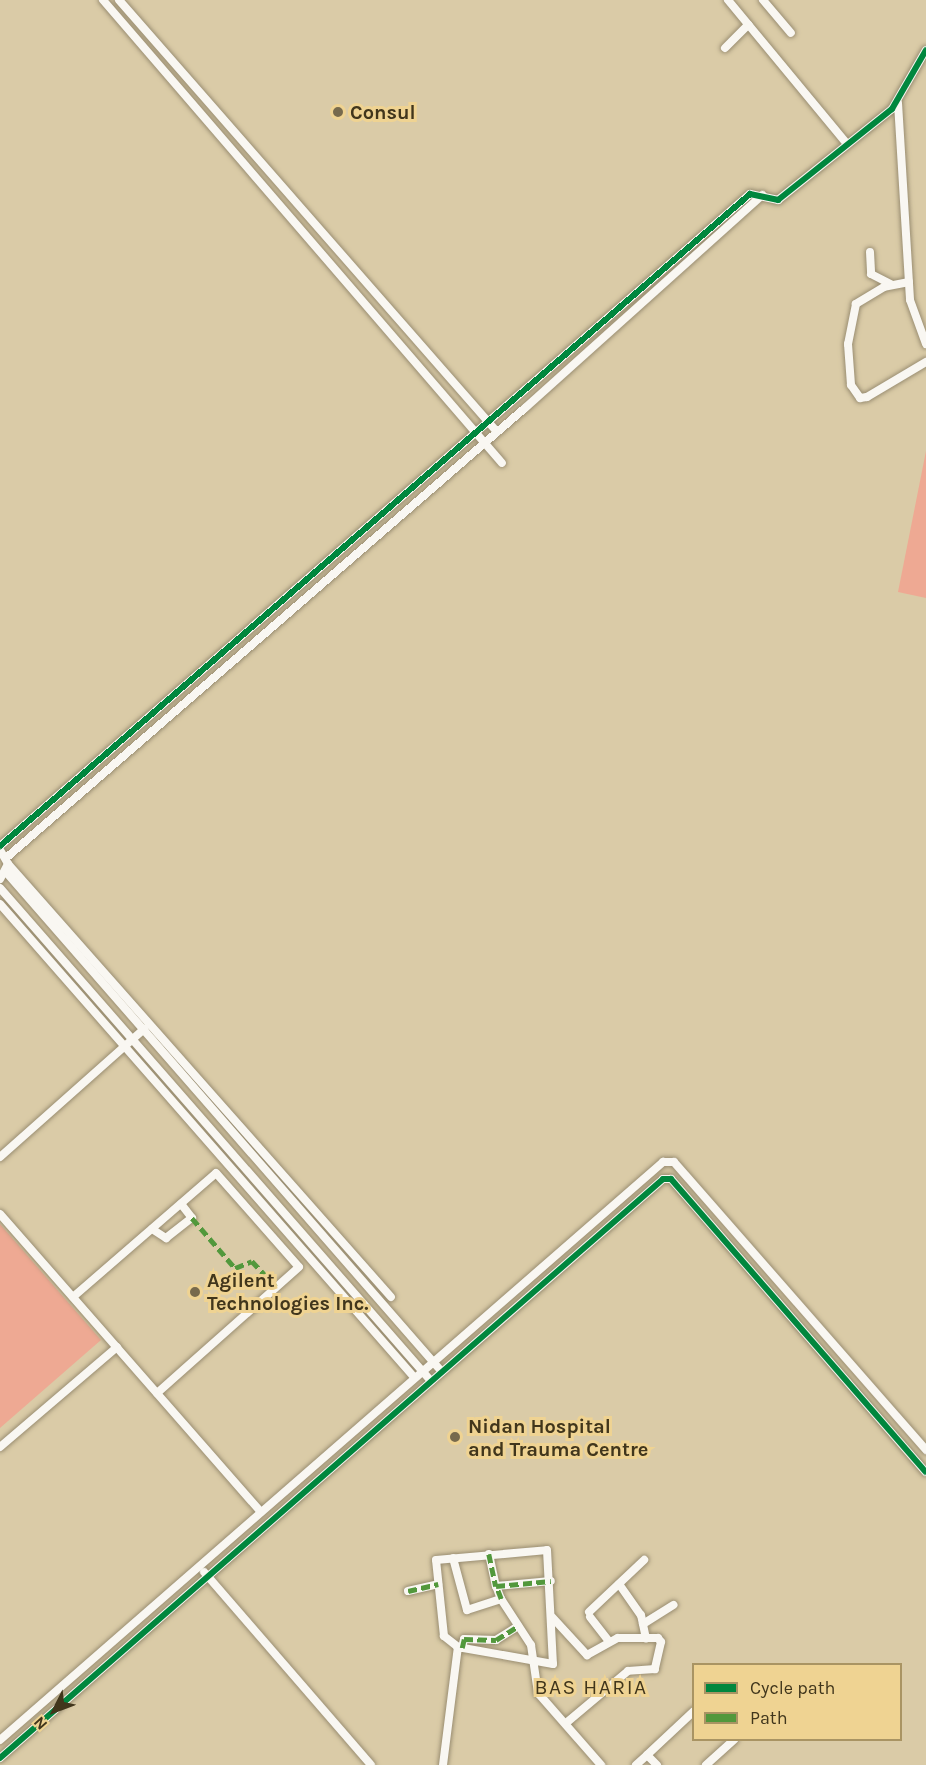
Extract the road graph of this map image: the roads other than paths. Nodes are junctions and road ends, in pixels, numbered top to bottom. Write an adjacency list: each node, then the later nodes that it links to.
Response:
1 (103, 0): 17 (street)
2 (118, 0): 16 (street)
3 (728, 0): 5 (street)
4 (763, 0): 6 (street)
5 (748, 25): 7 (street); 10 (street)
6 (791, 33)
7 (725, 48)
8 (926, 50): 9 (street)
9 (898, 103): 10 (street); 13 (street)
10 (847, 144): 11 (street)
11 (762, 195): 19 (street); 21 (street)
12 (870, 252): 14 (street)
13 (909, 282): 14 (street); 15 (street)
14 (895, 284): 18 (street)
15 (926, 344)
16 (427, 352): 17 (street); 19 (street)
17 (417, 360): 20 (street)
18 (926, 362)
19 (487, 421): 20 (street); 21 (street)
20 (475, 430): 22 (street); 24 (street)
21 (497, 432): 22 (street)
22 (485, 442): 23 (street); 25 (street)
23 (501, 463)
24 (0, 848): 25 (street)
25 (5, 868): 28 (street); 37 (street)
26 (0, 888): 29 (street)
27 (0, 904): 30 (street)
28 (144, 1029): 29 (street); 38 (street)
29 (134, 1038): 30 (street); 43 (street)
30 (125, 1046): 31 (street); 45 (street)
31 (0, 1157)
32 (674, 1162): 33 (street); 42 (street); 49 (street)
33 (668, 1178): 44 (street); 50 (street)
34 (181, 1204): 36 (street); 36 (street); 47 (street)
35 (0, 1214): 39 (street)
36 (152, 1229): 39 (street)
37 (351, 1252): 38 (street); 40 (street)
38 (344, 1259): 40 (street)
39 (73, 1297): 41 (street)
40 (383, 1304): 42 (street)
41 (117, 1347): 47 (street); 48 (street)
42 (433, 1361): 43 (street); 44 (street)
43 (423, 1369): 45 (street); 46 (street)
44 (442, 1372): 46 (street)
45 (414, 1377): 51 (street)
46 (432, 1381): 56 (street)
47 (157, 1393): 51 (street)
48 (0, 1447)
49 (926, 1450)
50 (926, 1472)
51 (261, 1512): 55 (street)
52 (489, 1554): 53 (street); 57 (street); 60 (street)
53 (453, 1558): 58 (street); 62 (street)
54 (644, 1560): 59 (street)
55 (199, 1566): 56 (street); 73 (street)
56 (207, 1576): 76 (street); 77 (street)
57 (551, 1581): 60 (street); 64 (street)
58 (438, 1584): 61 (street); 69 (street)
59 (619, 1584): 65 (street); 68 (street)
60 (496, 1586): 62 (street)
61 (408, 1591)
62 (501, 1599): 66 (street)
63 (673, 1605): 65 (street)
64 (551, 1616): 68 (street); 70 (street)
65 (644, 1624): 67 (street)
66 (518, 1626): 69 (street); 70 (street)
67 (646, 1638): 68 (street); 72 (street)
68 (609, 1641)
69 (460, 1647): 70 (street); 78 (street)
70 (535, 1664): 72 (street)
71 (692, 1713): 75 (street)
72 (566, 1723): 79 (street)
73 (0, 1740)
74 (733, 1741): 82 (street)
75 (647, 1755): 80 (street); 81 (street)
76 (0, 1758)
77 (370, 1765)
78 (443, 1765)
79 (601, 1765)
80 (636, 1765)
81 (657, 1765)
82 (706, 1765)

